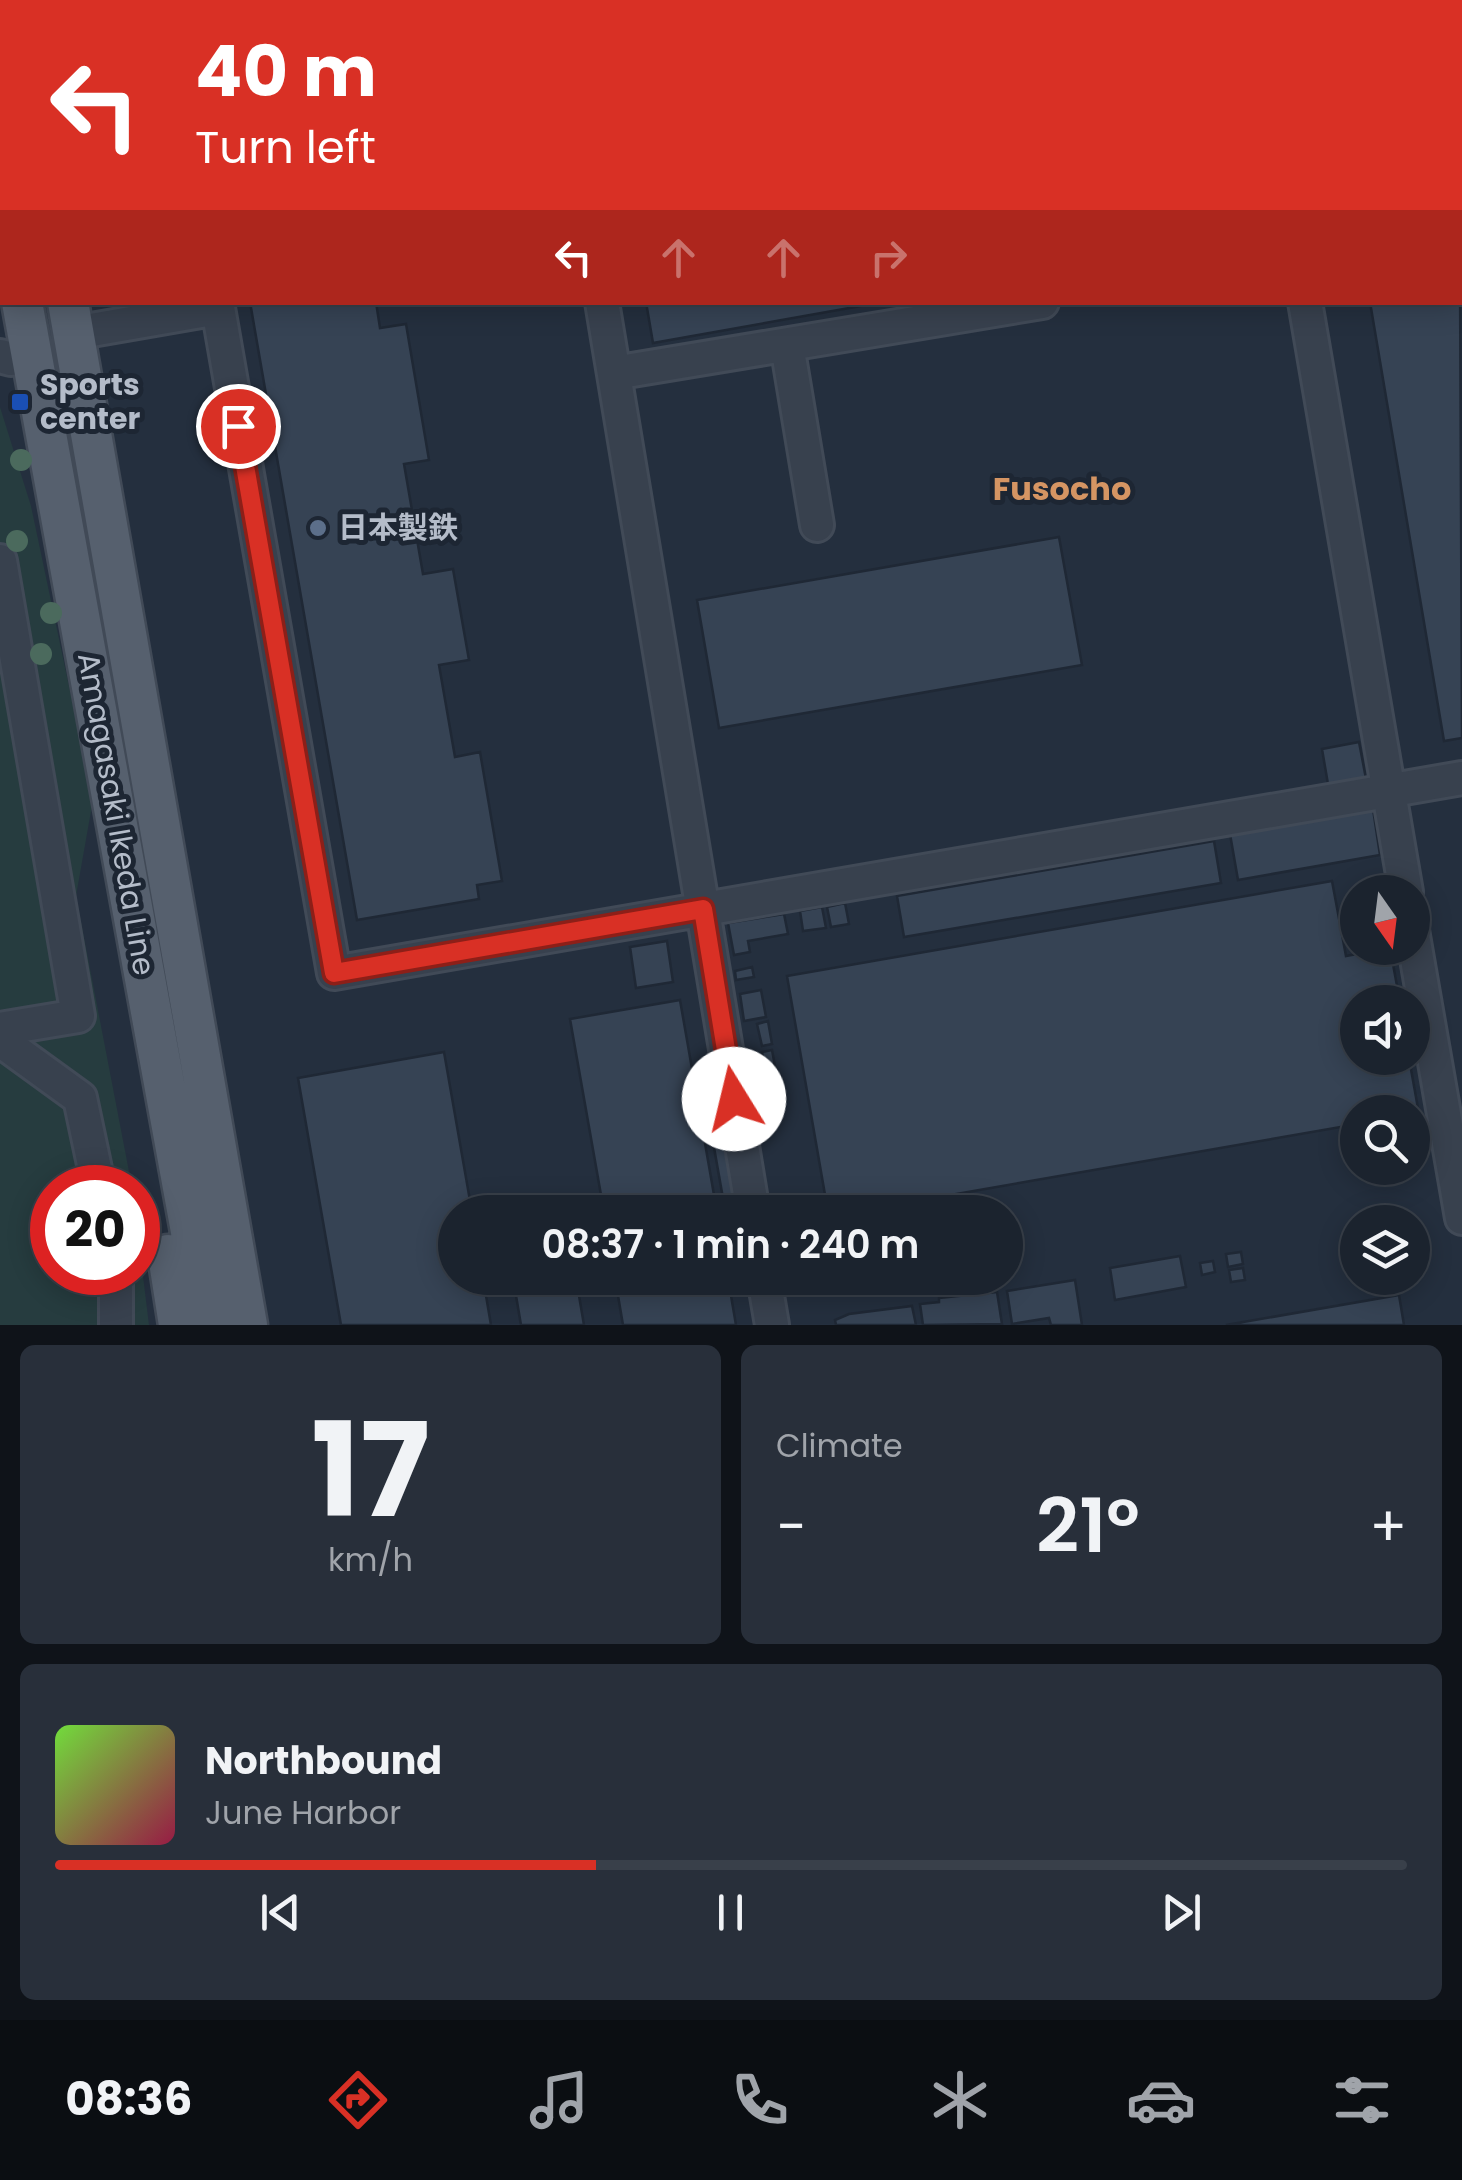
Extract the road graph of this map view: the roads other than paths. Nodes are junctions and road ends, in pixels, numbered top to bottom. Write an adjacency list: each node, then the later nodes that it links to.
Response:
1 (23, 305): 14 (main road, Amagasaki Ikeda Line)
2 (218, 305): 6 (lane); 17 (lane)
3 (603, 305): 8 (lane)
4 (1024, 305): 7 (lane)
5 (1306, 305): 13 (lane)
6 (71, 318): 15 (main road, Amagasaki Ikeda Line)
7 (787, 345): 8 (lane); 9 (lane)
8 (614, 373): 17 (lane)
9 (817, 525)
10 (0, 561): 11 (lane)
11 (8, 659): 19 (lane)
12 (1462, 778): 13 (lane)
13 (1388, 790): 16 (lane); 17 (lane)
14 (121, 836): 27 (main road); 28 (main road, Amagasaki Ikeda Line)
15 (162, 845): 29 (main road, Amagasaki Ikeda Line); 30 (main road)
16 (1403, 875)
17 (703, 909): 22 (lane)
18 (1418, 965): 23 (lane)
19 (0, 1030)
20 (0, 1040): 21 (lane)
21 (93, 1165)
22 (750, 1195)
23 (1462, 1218)
24 (116, 1295): 26 (lane)
25 (767, 1295): 31 (lane)
26 (116, 1325)
27 (180, 1325)
28 (208, 1325)
29 (247, 1325)
30 (273, 1325)
31 (772, 1325)

